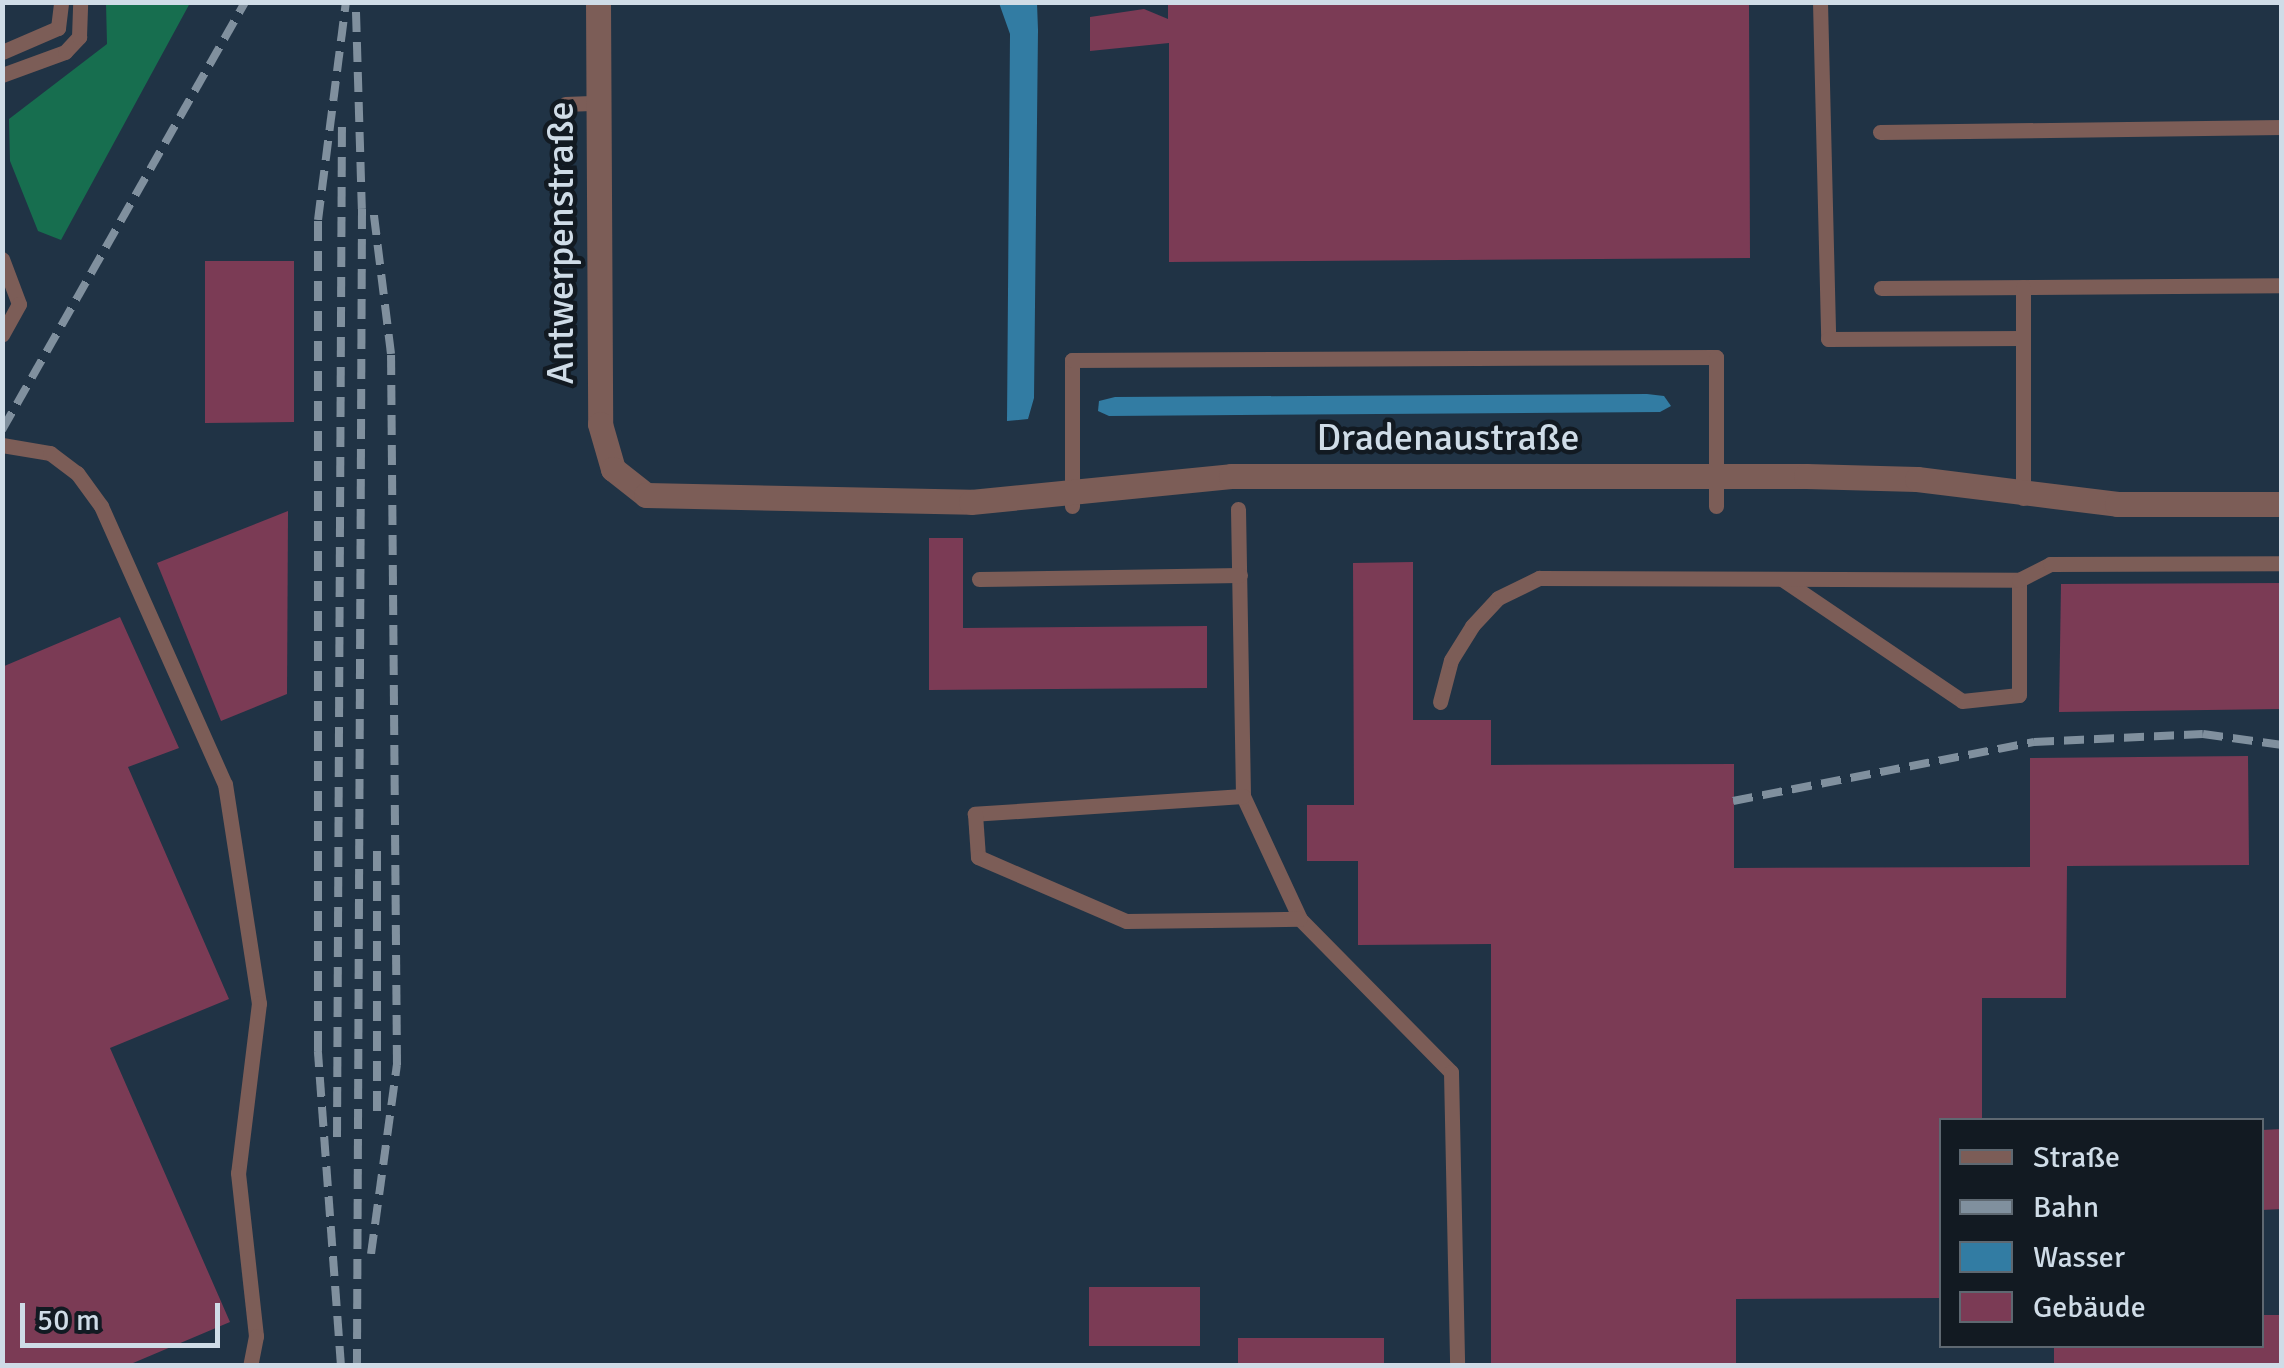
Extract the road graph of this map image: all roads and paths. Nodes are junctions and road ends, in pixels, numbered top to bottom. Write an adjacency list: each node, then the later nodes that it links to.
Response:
1 (61, 2): 5 (lane)
2 (80, 2): 6 (lane)
3 (598, 2): 8 (street, Antwerpenstraße)
4 (1820, 2): 16 (lane)
5 (2, 52)
6 (2, 76)
7 (566, 104): 8 (lane)
8 (598, 104): 19 (street, Antwerpenstraße)
9 (2282, 127): 10 (lane)
10 (1880, 132)
11 (2, 259): 15 (lane)
12 (2282, 285): 13 (lane)
13 (2023, 286): 14 (lane); 16 (lane)
14 (1881, 288)
15 (2, 335)
16 (2022, 338): 21 (lane)
17 (2, 445): 33 (lane)
18 (1716, 476): 20 (street, Dradenaustraße); 20 (lane); 21 (street, Dradenaustraße); 23 (lane)
19 (620, 478): 20 (street, Dradenaustraße)
20 (1072, 497)
21 (2023, 499): 22 (street, Dradenaustraße)
22 (2282, 504)
23 (1716, 506)
24 (1238, 509): 26 (lane)
25 (2282, 564): 29 (lane)
26 (1240, 575): 27 (lane); 31 (lane)
27 (979, 578)
28 (1782, 579): 29 (lane); 29 (lane); 30 (lane)
29 (2020, 580)
30 (1440, 702)
31 (1243, 796): 32 (lane); 32 (lane)
32 (1300, 919): 34 (lane)
33 (250, 1366)
34 (1457, 1366)

